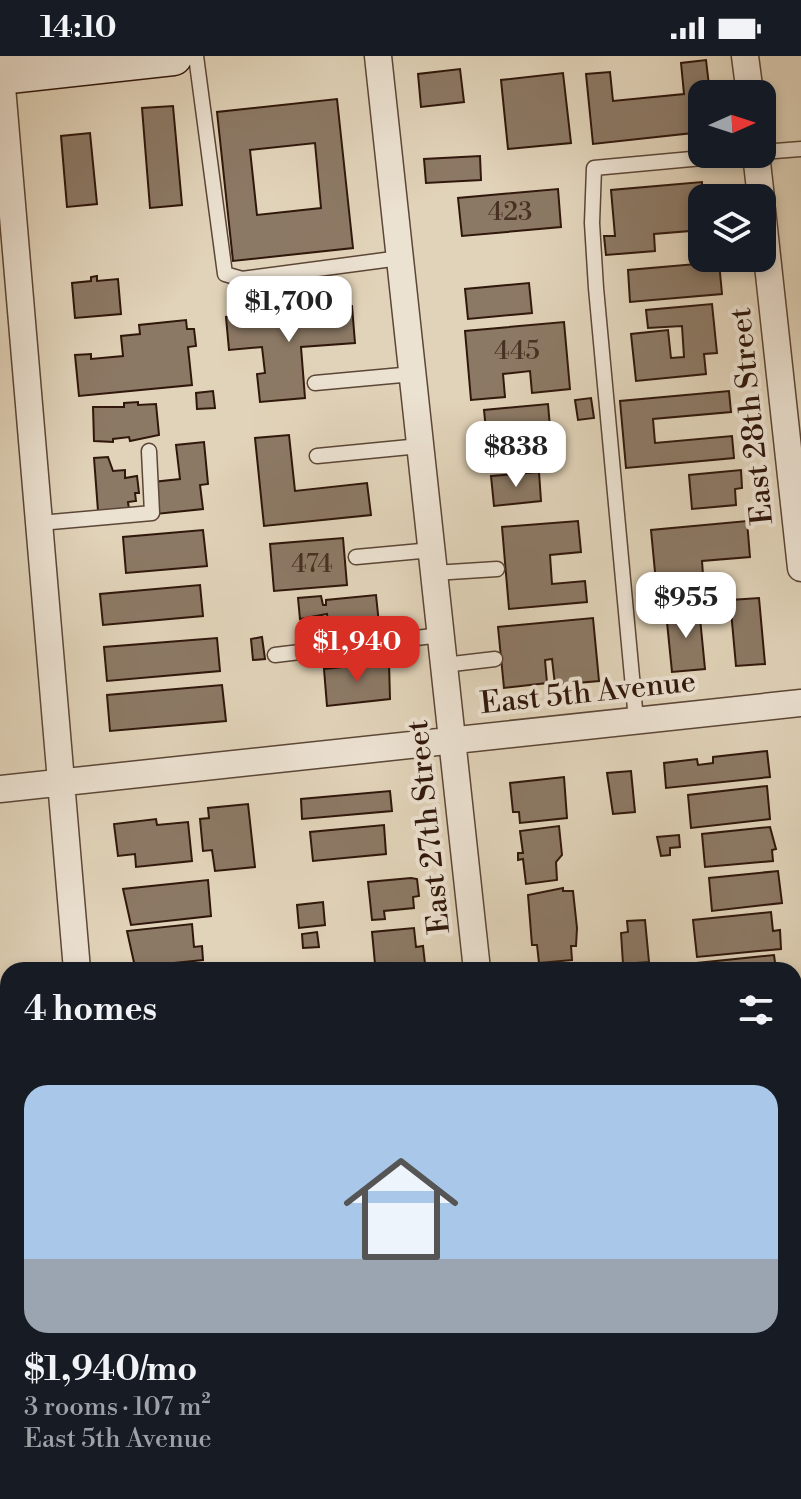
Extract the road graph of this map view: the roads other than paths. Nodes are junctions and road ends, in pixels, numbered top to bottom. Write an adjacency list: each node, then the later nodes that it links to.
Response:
1 (173, 56): 5 (main road)
2 (196, 56): 11 (lane)
3 (378, 56): 11 (street, East 27th Street)
4 (745, 56): 6 (street)
5 (1, 75): 10 (street)
6 (748, 80)
7 (801, 149): 8 (lane)
8 (776, 151)
9 (688, 159): 28 (lane)
10 (8, 257): 18 (street)
11 (400, 258): 13 (street, East 27th Street)
12 (769, 272): 21 (street, East 28th Street)
13 (413, 374): 14 (lane); 15 (street, East 27th Street)
14 (315, 383)
15 (420, 446): 17 (lane); 20 (street, East 27th Street)
16 (149, 451): 18 (lane)
17 (317, 456)
18 (40, 523): 30 (street)
19 (356, 557): 20 (lane)
20 (433, 562): 22 (lane); 23 (street, East 27th Street)
21 (801, 568)
22 (497, 569)
23 (441, 635): 24 (lane); 26 (street, East 27th Street)
24 (275, 655)
25 (495, 659): 26 (lane)
26 (444, 665): 29 (street, East 27th Street)
27 (801, 703): 28 (street, East 5th Avenue)
28 (636, 720): 29 (street, East 5th Avenue)
29 (452, 739): 30 (street, East 5th Avenue); 33 (street, East 27th Street)
30 (62, 783): 31 (street, East 5th Avenue); 32 (street)
31 (0, 789)
32 (76, 962)
33 (476, 962)

